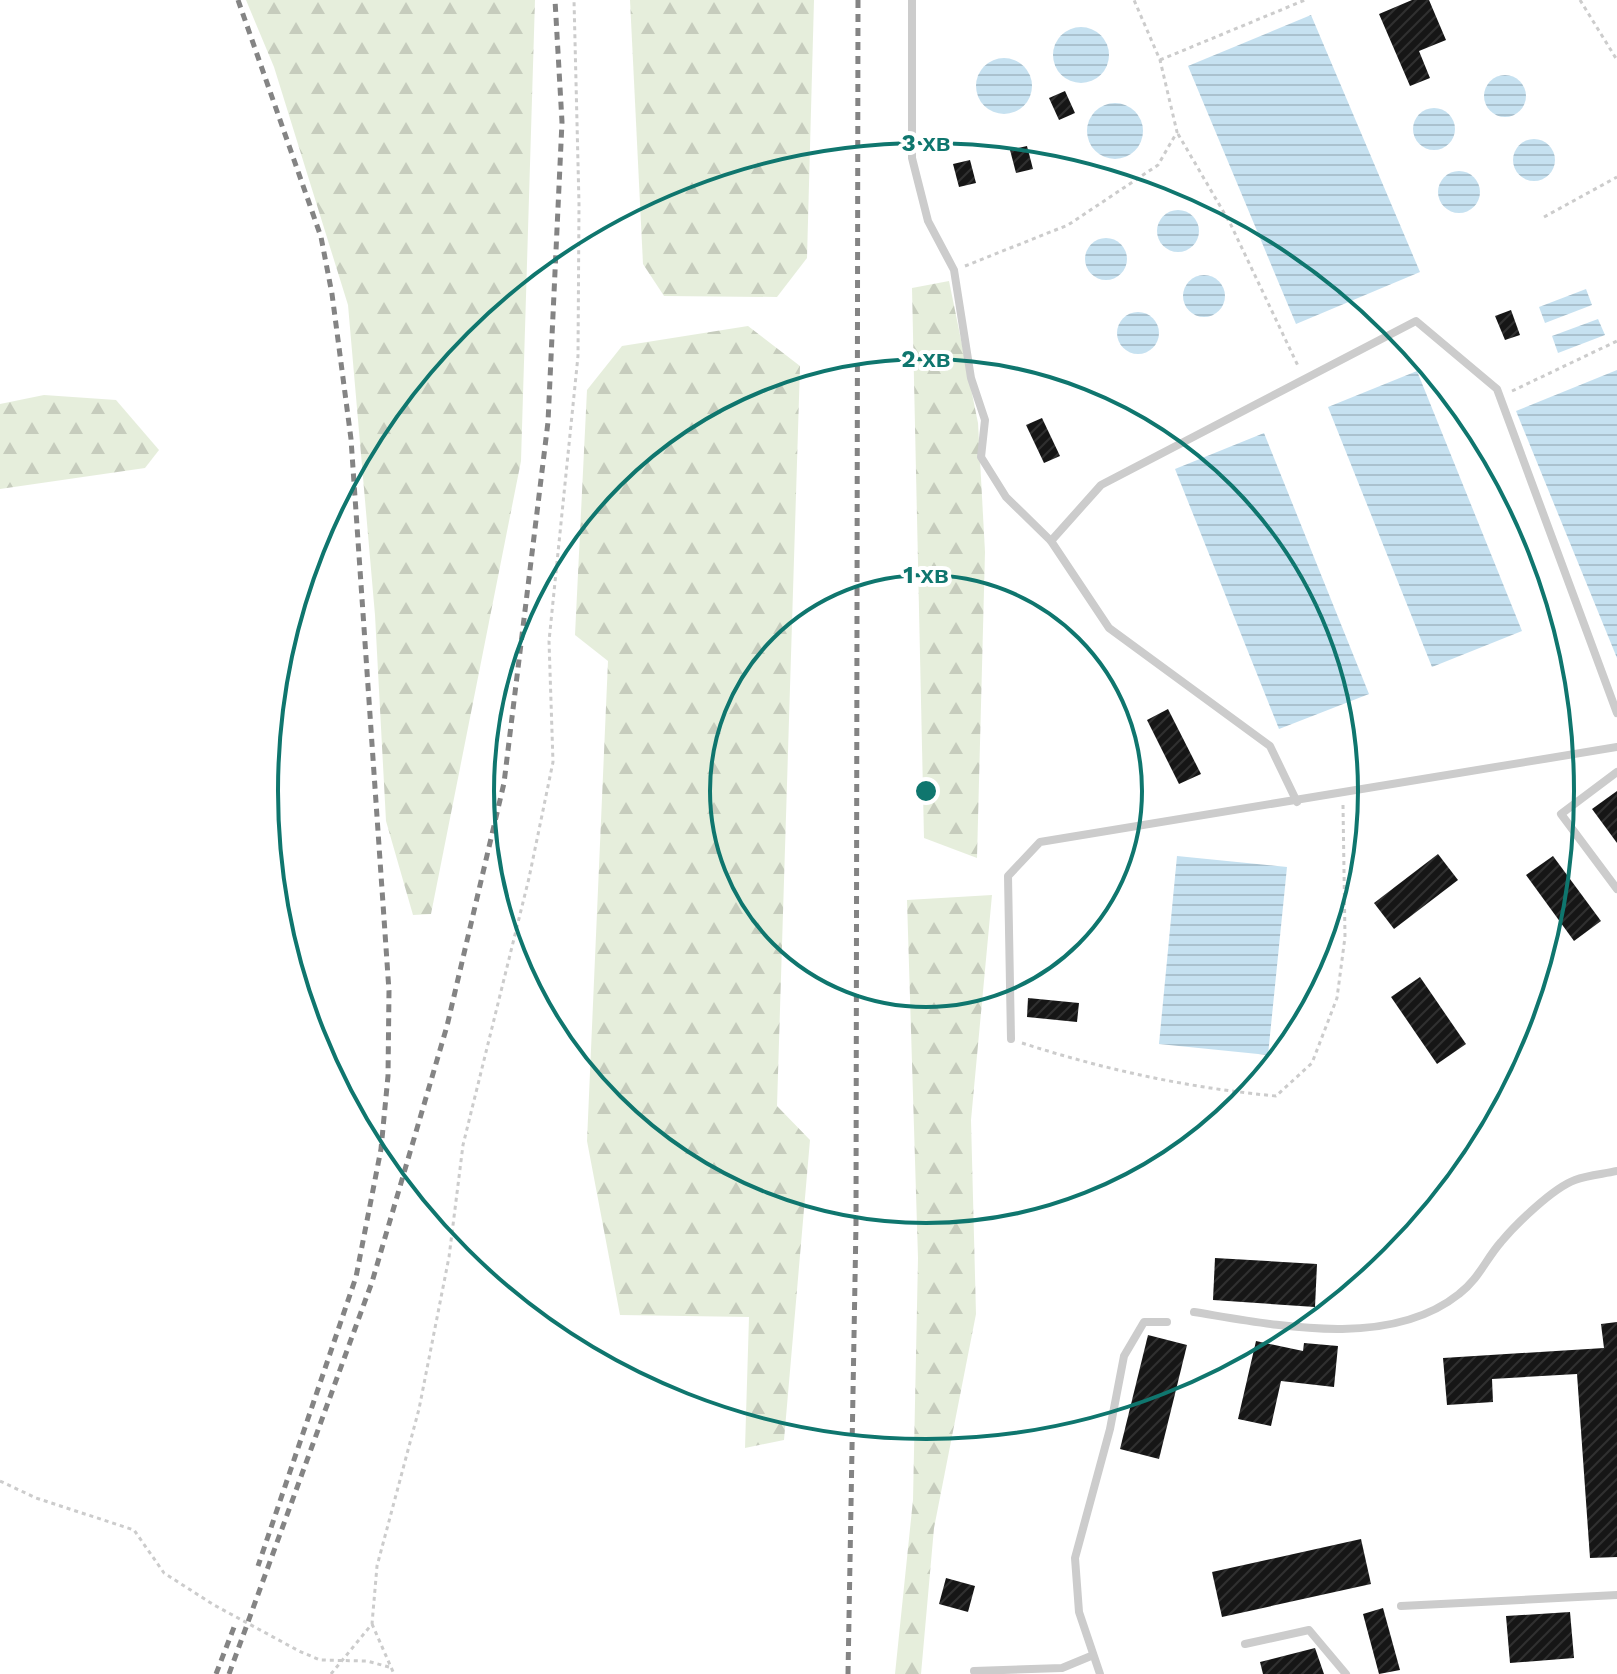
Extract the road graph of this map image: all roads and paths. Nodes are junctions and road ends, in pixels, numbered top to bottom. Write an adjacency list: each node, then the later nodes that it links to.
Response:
1 (574, 0): 29 (path)
2 (912, 0): 11 (lane)
3 (1134, 0): 6 (path)
4 (1305, 0): 6 (path)
5 (1580, 0): 7 (path)
6 (1160, 60): 8 (path)
7 (1617, 60)
8 (1177, 132): 11 (path); 13 (path)
9 (1617, 177): 10 (path)
10 (1544, 217)
11 (954, 270): 15 (lane)
12 (1617, 341): 14 (path)
13 (1304, 379): 14 (lane); 15 (lane)
14 (1500, 397): 16 (lane)
15 (1051, 541): 20 (lane)
16 (1617, 713)
17 (1617, 747): 19 (lane)
18 (1617, 772): 21 (lane)
19 (1343, 794): 20 (lane); 22 (path)
20 (1297, 802): 22 (lane)
21 (1617, 889)
22 (1011, 1039)
23 (1617, 1171): 24 (lane)
24 (1194, 1312)
25 (1167, 1322): 31 (lane)
26 (0, 1481): 32 (path)
27 (1617, 1595): 28 (lane)
28 (1401, 1606)
29 (372, 1624): 32 (path); 33 (path)
30 (1245, 1644): 38 (lane)
31 (1091, 1656): 34 (lane); 37 (lane)
32 (341, 1661): 33 (path); 35 (path)
33 (389, 1667): 36 (path)
34 (974, 1671)
35 (331, 1674)
36 (394, 1674)
37 (1100, 1674)
38 (1346, 1674)

